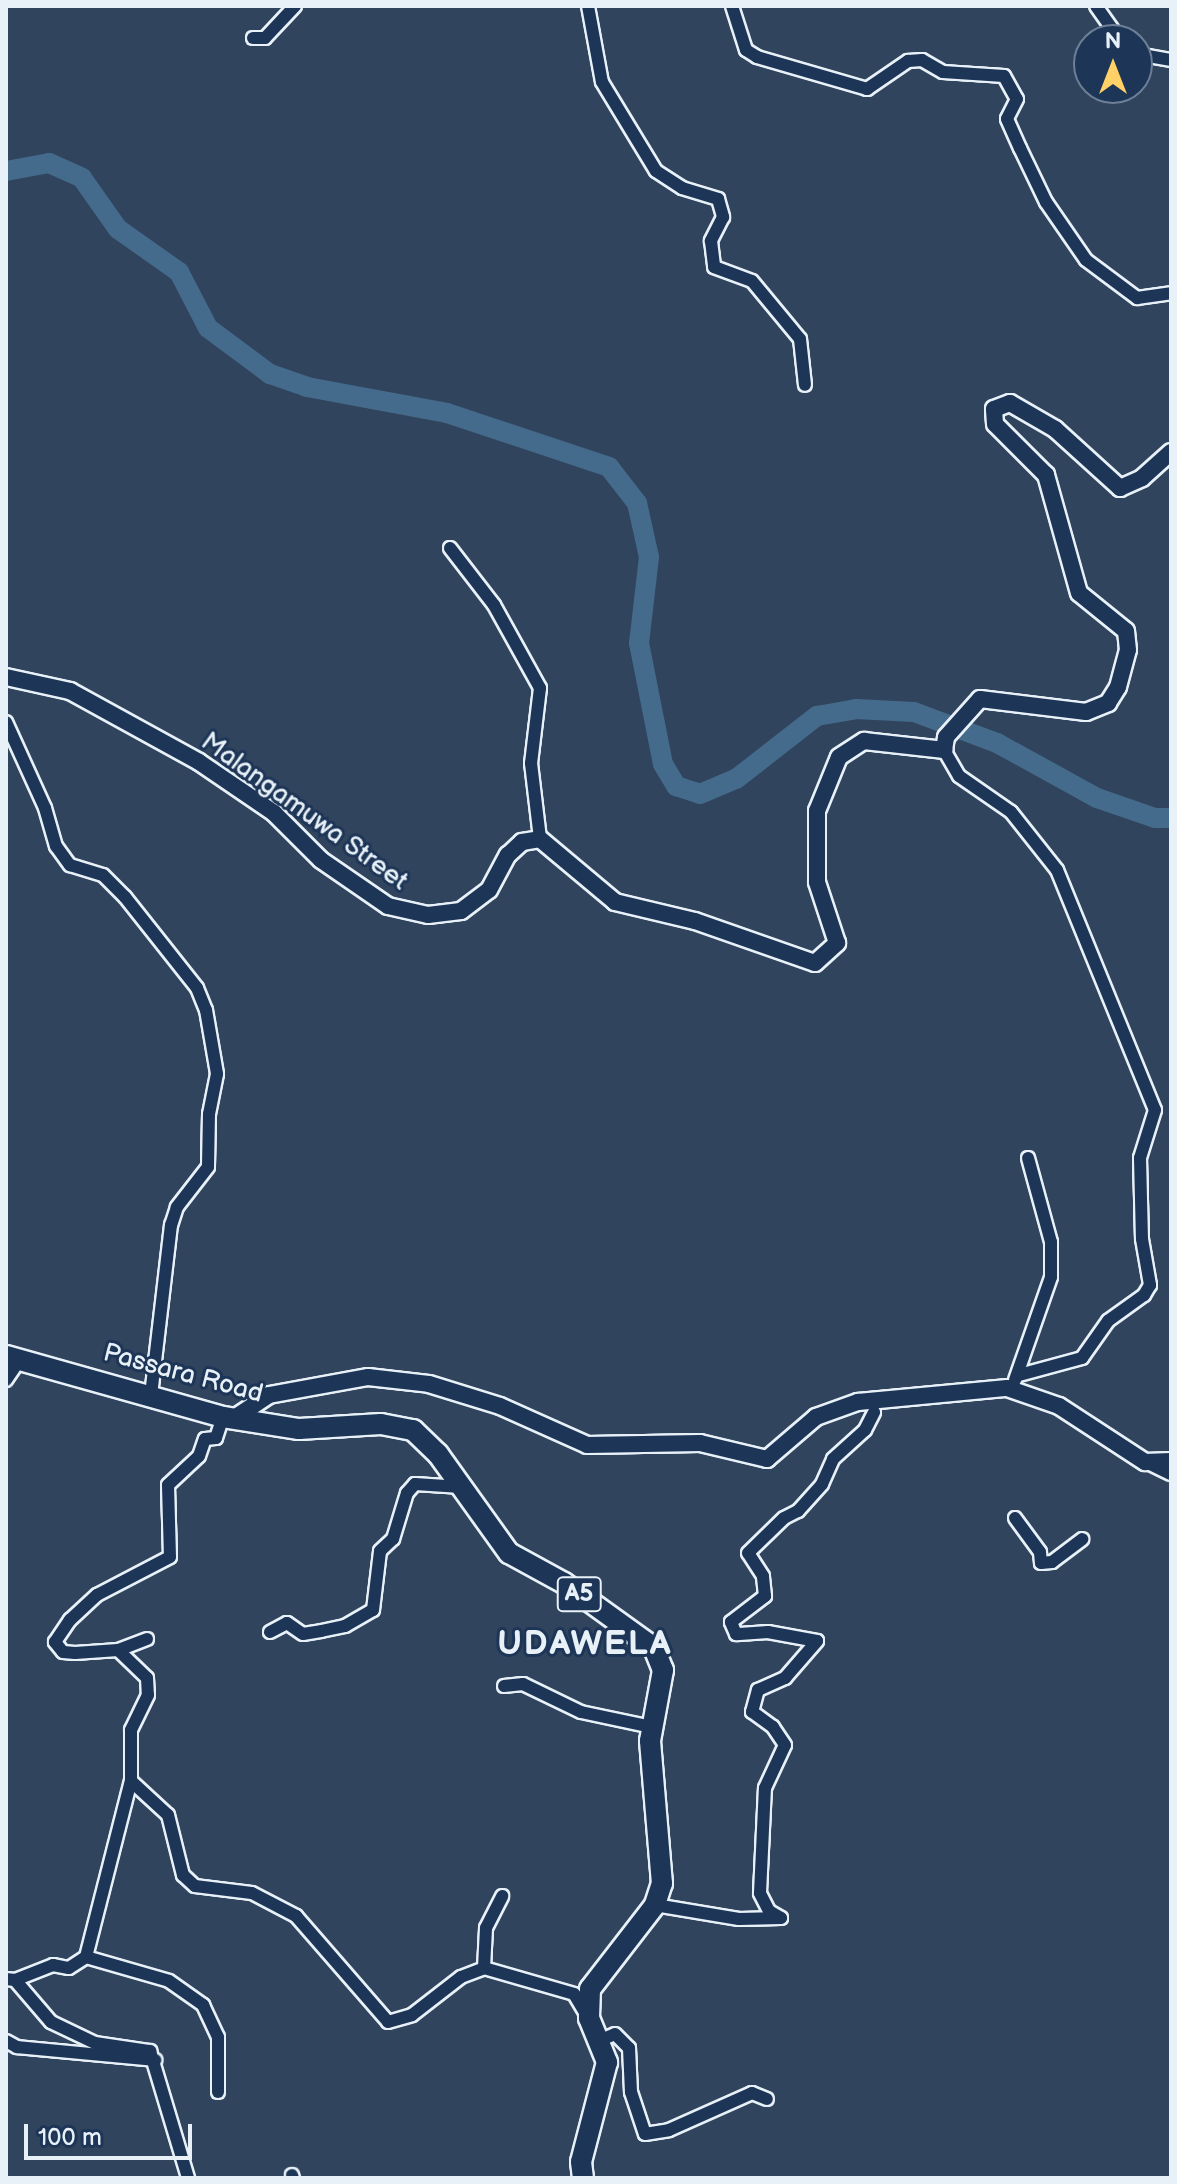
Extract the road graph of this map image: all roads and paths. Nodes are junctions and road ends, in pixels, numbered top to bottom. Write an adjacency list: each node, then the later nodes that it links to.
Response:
1 (295, 6): 6 (street)
2 (588, 6): 8 (street)
3 (732, 6): 7 (street)
4 (1096, 6): 5 (street)
5 (1109, 24)
6 (253, 38)
7 (1171, 293)
8 (805, 385)
9 (1171, 452): 13 (street)
10 (450, 548): 14 (street)
11 (6, 677): 14 (street, Malangamuwa Street)
12 (6, 722): 20 (street)
13 (945, 743): 14 (street); 17 (street)
14 (540, 839)
15 (1028, 1158): 17 (street)
16 (12, 1359): 18 (street); 20 (highway, Passara Road / A5)
17 (1019, 1375): 19 (street)
18 (6, 1380)
19 (1007, 1388): 22 (street); 24 (street)
20 (151, 1396): 22 (highway, Passara Road / A5)
21 (874, 1412): 36 (street)
22 (228, 1418): 26 (highway, Passara Road / A5); 31 (street)
23 (1171, 1461): 24 (street)
24 (1145, 1462): 25 (street)
25 (1171, 1474)
26 (461, 1487): 29 (street); 33 (highway, Passara Road / A5)
27 (1015, 1518): 28 (street)
28 (1082, 1539)
29 (270, 1632)
30 (147, 1639): 31 (street)
31 (118, 1650): 34 (street)
32 (504, 1686): 33 (street)
33 (652, 1727): 36 (highway, Passara Road / A5)
34 (131, 1781): 37 (street); 38 (street)
35 (502, 1896): 38 (street)
36 (655, 1905): 40 (highway, Passara Road / A5)
37 (86, 1957): 39 (street); 44 (street)
38 (484, 1968): 40 (street)
39 (10, 1979): 43 (street)
40 (589, 2018): 42 (highway)
41 (6, 2041): 43 (street)
42 (598, 2041): 45 (street); 47 (highway)
43 (155, 2060): 46 (street)
44 (218, 2092)
45 (767, 2099)
46 (188, 2178)
47 (583, 2178)

